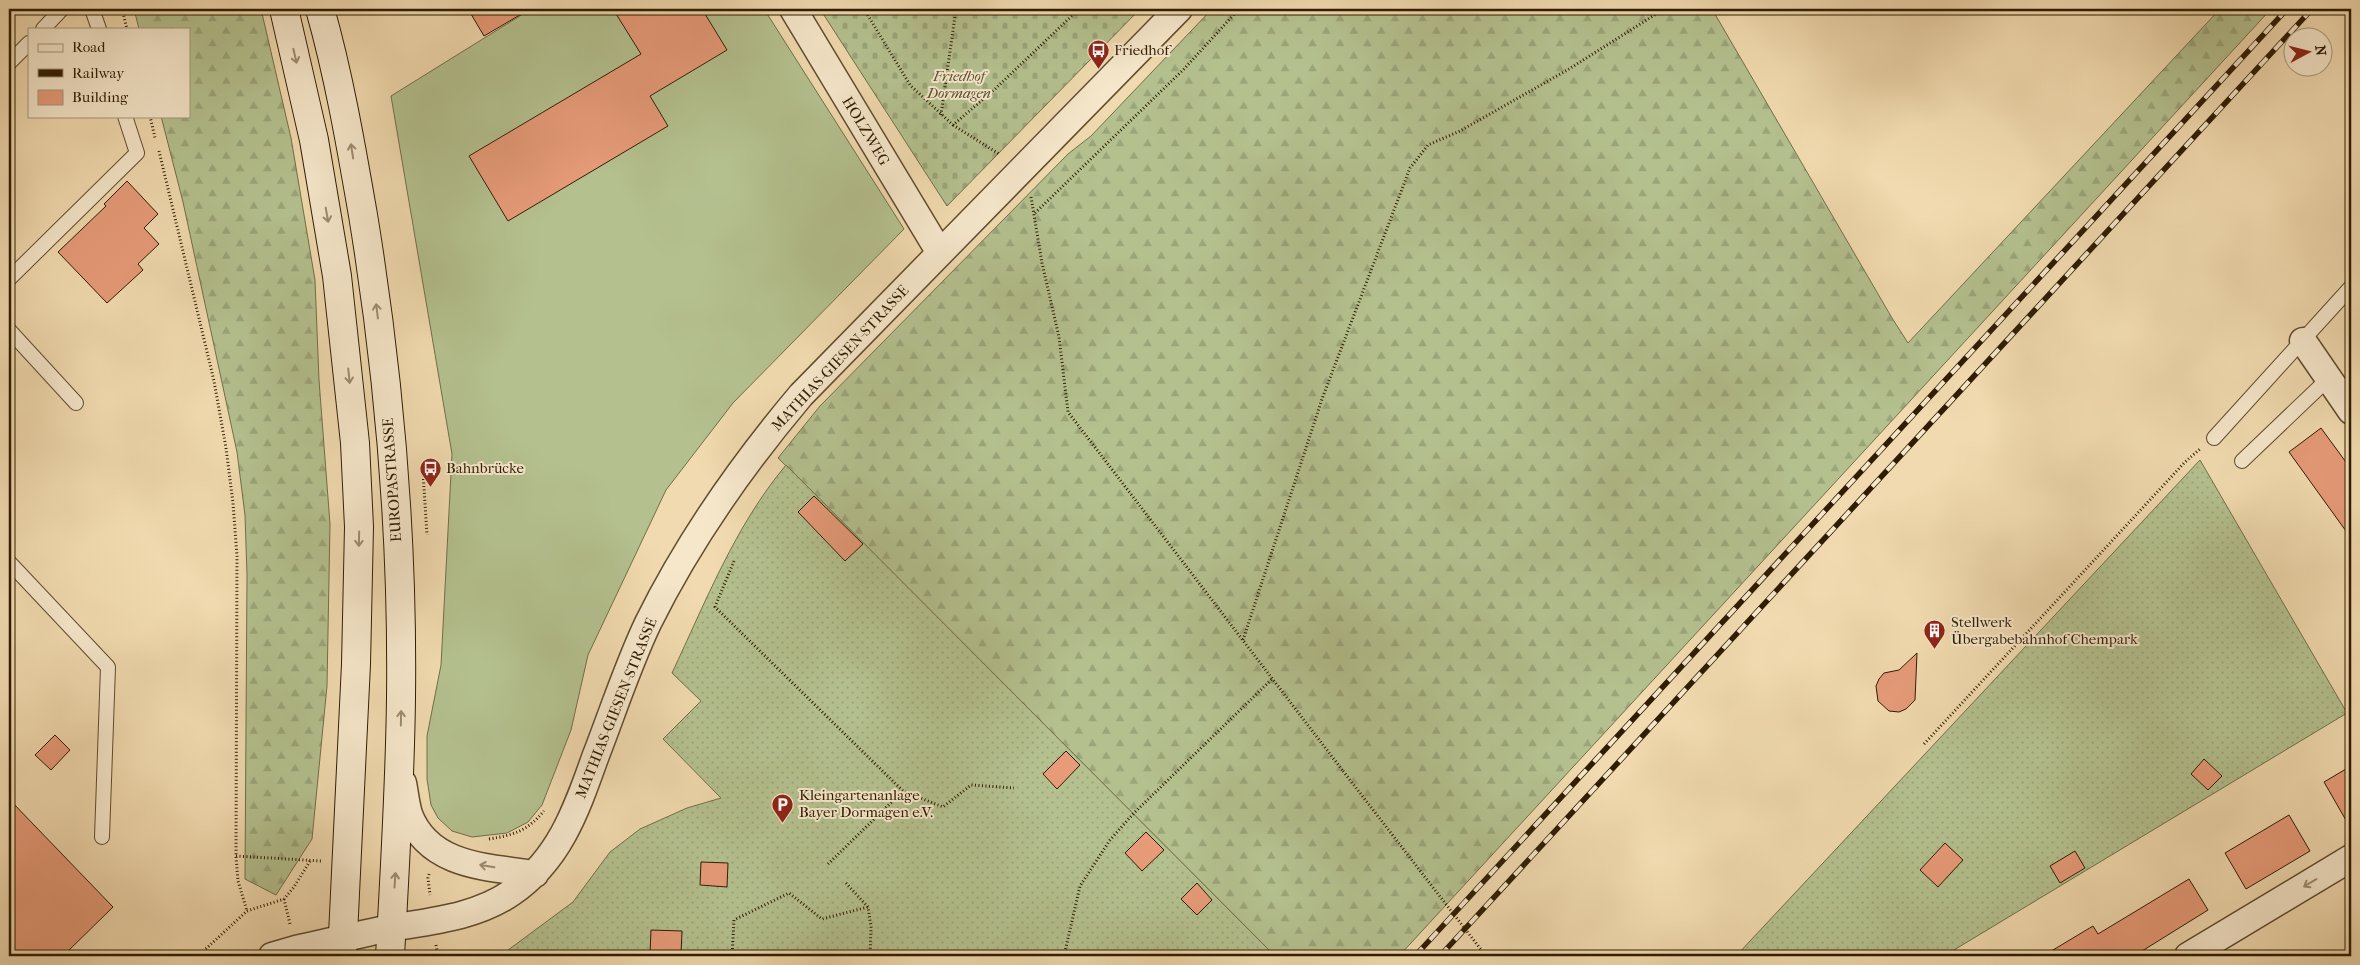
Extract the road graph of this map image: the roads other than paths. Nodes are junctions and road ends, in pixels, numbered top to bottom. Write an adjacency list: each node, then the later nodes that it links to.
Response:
1 (62, 9): 7 (lane)
2 (92, 9): 8 (lane)
3 (284, 9): 28 (main road, one-way to 28)
4 (320, 9): 23 (main road, EUROPASTRASSE, one-way to 4)
5 (792, 9): 12 (street, HOLZWEG)
6 (1179, 9): 12 (street, MATHIAS-GIESEN-STRASSE)
7 (44, 28)
8 (98, 28)
9 (28, 44): 10 (lane)
10 (9, 64)
11 (127, 118): 13 (lane)
12 (940, 253): 26 (street, MATHIAS-GIESEN-STRASSE)
13 (9, 279)
14 (2351, 287): 16 (lane)
15 (9, 330): 18 (lane)
16 (2303, 340): 17 (street); 20 (lane)
17 (2328, 378): 19 (street); 21 (lane)
18 (76, 403)
19 (2351, 411)
20 (2214, 438)
21 (2242, 461)
22 (9, 562): 24 (lane)
23 (399, 767): 26 (street, one-way to 23); 27 (main road, EUROPASTRASSE, one-way to 23)
24 (102, 837)
25 (2351, 858): 29 (street, one-way to 29)
26 (535, 874): 27 (street, MATHIAS-GIESEN-STRASSE)
27 (392, 928): 28 (street, MATHIAS-GIESEN-STRASSE); 31 (main road, EUROPASTRASSE)
28 (342, 947): 30 (street, MATHIAS-GIESEN-STRASSE)
29 (2193, 955)
30 (272, 956)
31 (390, 956)

